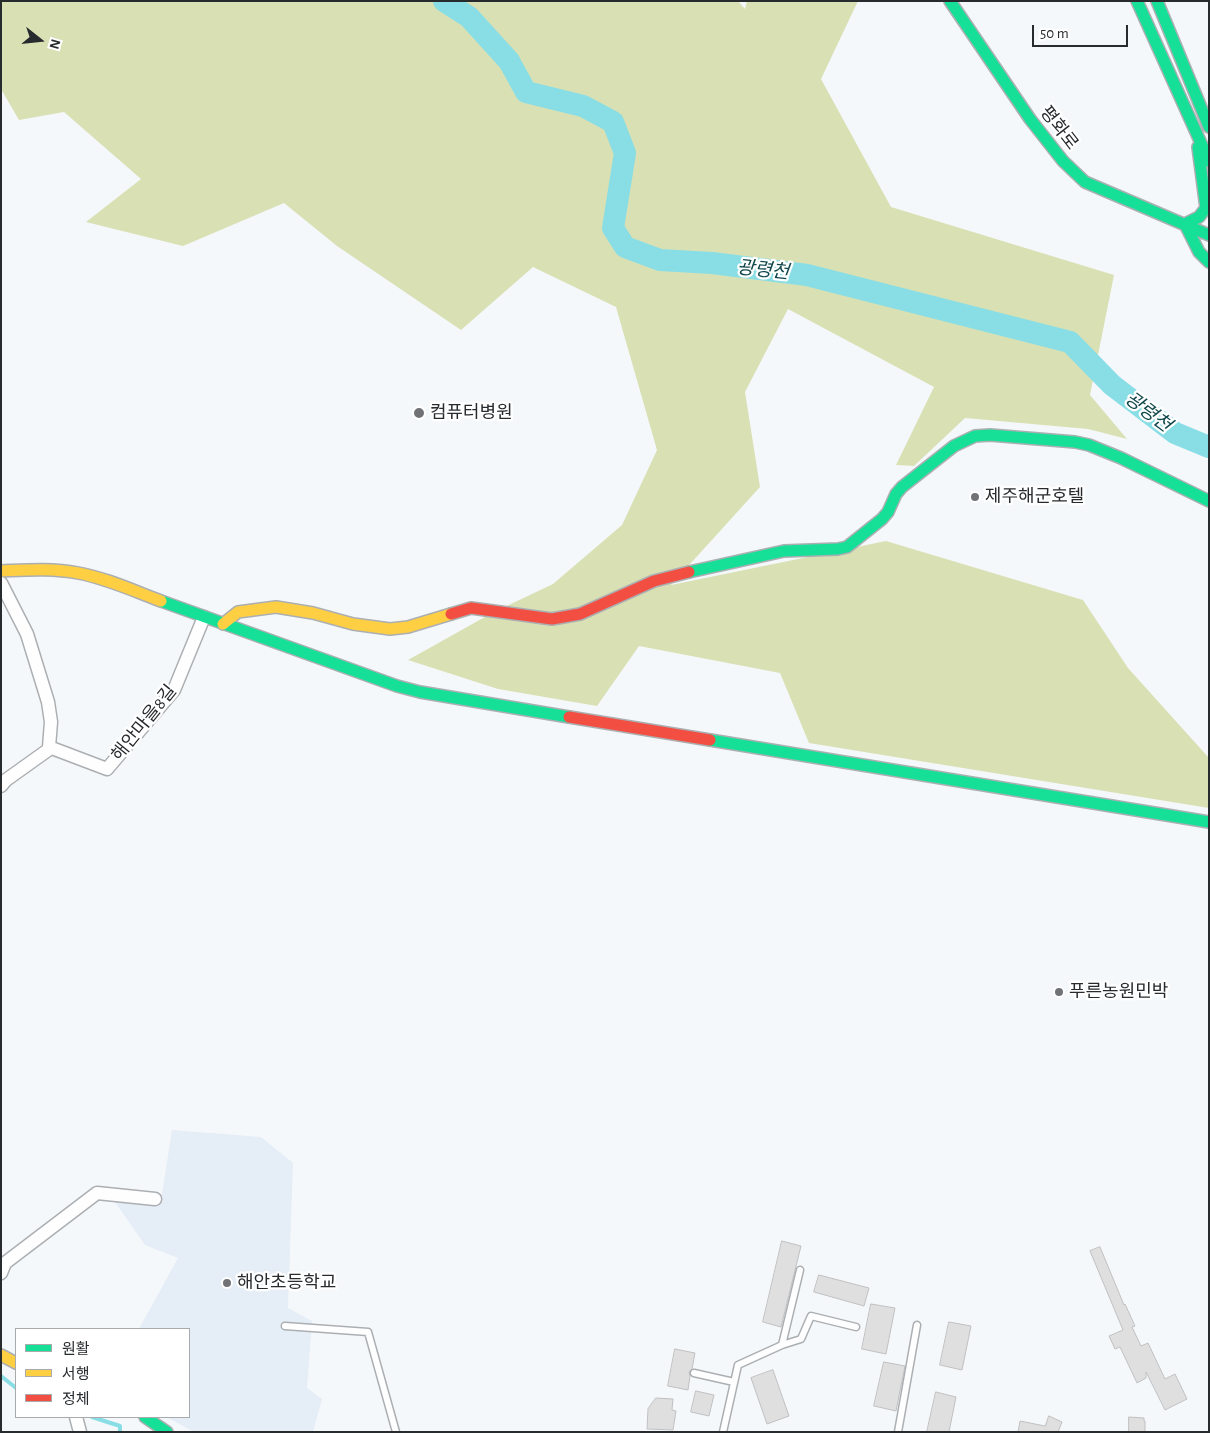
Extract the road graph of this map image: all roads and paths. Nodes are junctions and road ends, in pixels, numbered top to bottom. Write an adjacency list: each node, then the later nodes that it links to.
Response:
1 (950, 1): 8 (street, 평화로)
2 (1137, 1): 6 (street)
3 (1157, 1): 4 (street)
4 (1206, 119): 5 (street)
5 (1209, 127)
6 (1197, 138): 7 (street); 8 (street)
7 (1209, 161)
8 (1185, 224): 9 (street, 평화로); 10 (street)
9 (1209, 235)
10 (1209, 262)
11 (1209, 501): 15 (street)
12 (1, 571): 14 (street)
13 (1, 582): 16 (street)
14 (204, 617): 15 (street); 16 (street, 해안마을8길)
15 (223, 624): 18 (street)
16 (49, 747): 17 (street)
17 (1, 786)
18 (1209, 822)
19 (155, 1199): 21 (street)
20 (800, 1270): 25 (lane)
21 (1, 1273)
22 (917, 1325): 34 (lane)
23 (285, 1326): 32 (lane)
24 (856, 1327): 25 (lane)
25 (782, 1344): 29 (lane)
26 (1, 1355): 27 (street)
27 (15, 1362)
28 (694, 1373): 29 (lane)
29 (734, 1382): 33 (lane)
30 (147, 1418): 31 (street)
31 (167, 1432)
32 (396, 1432)
33 (723, 1432)
34 (898, 1432)

